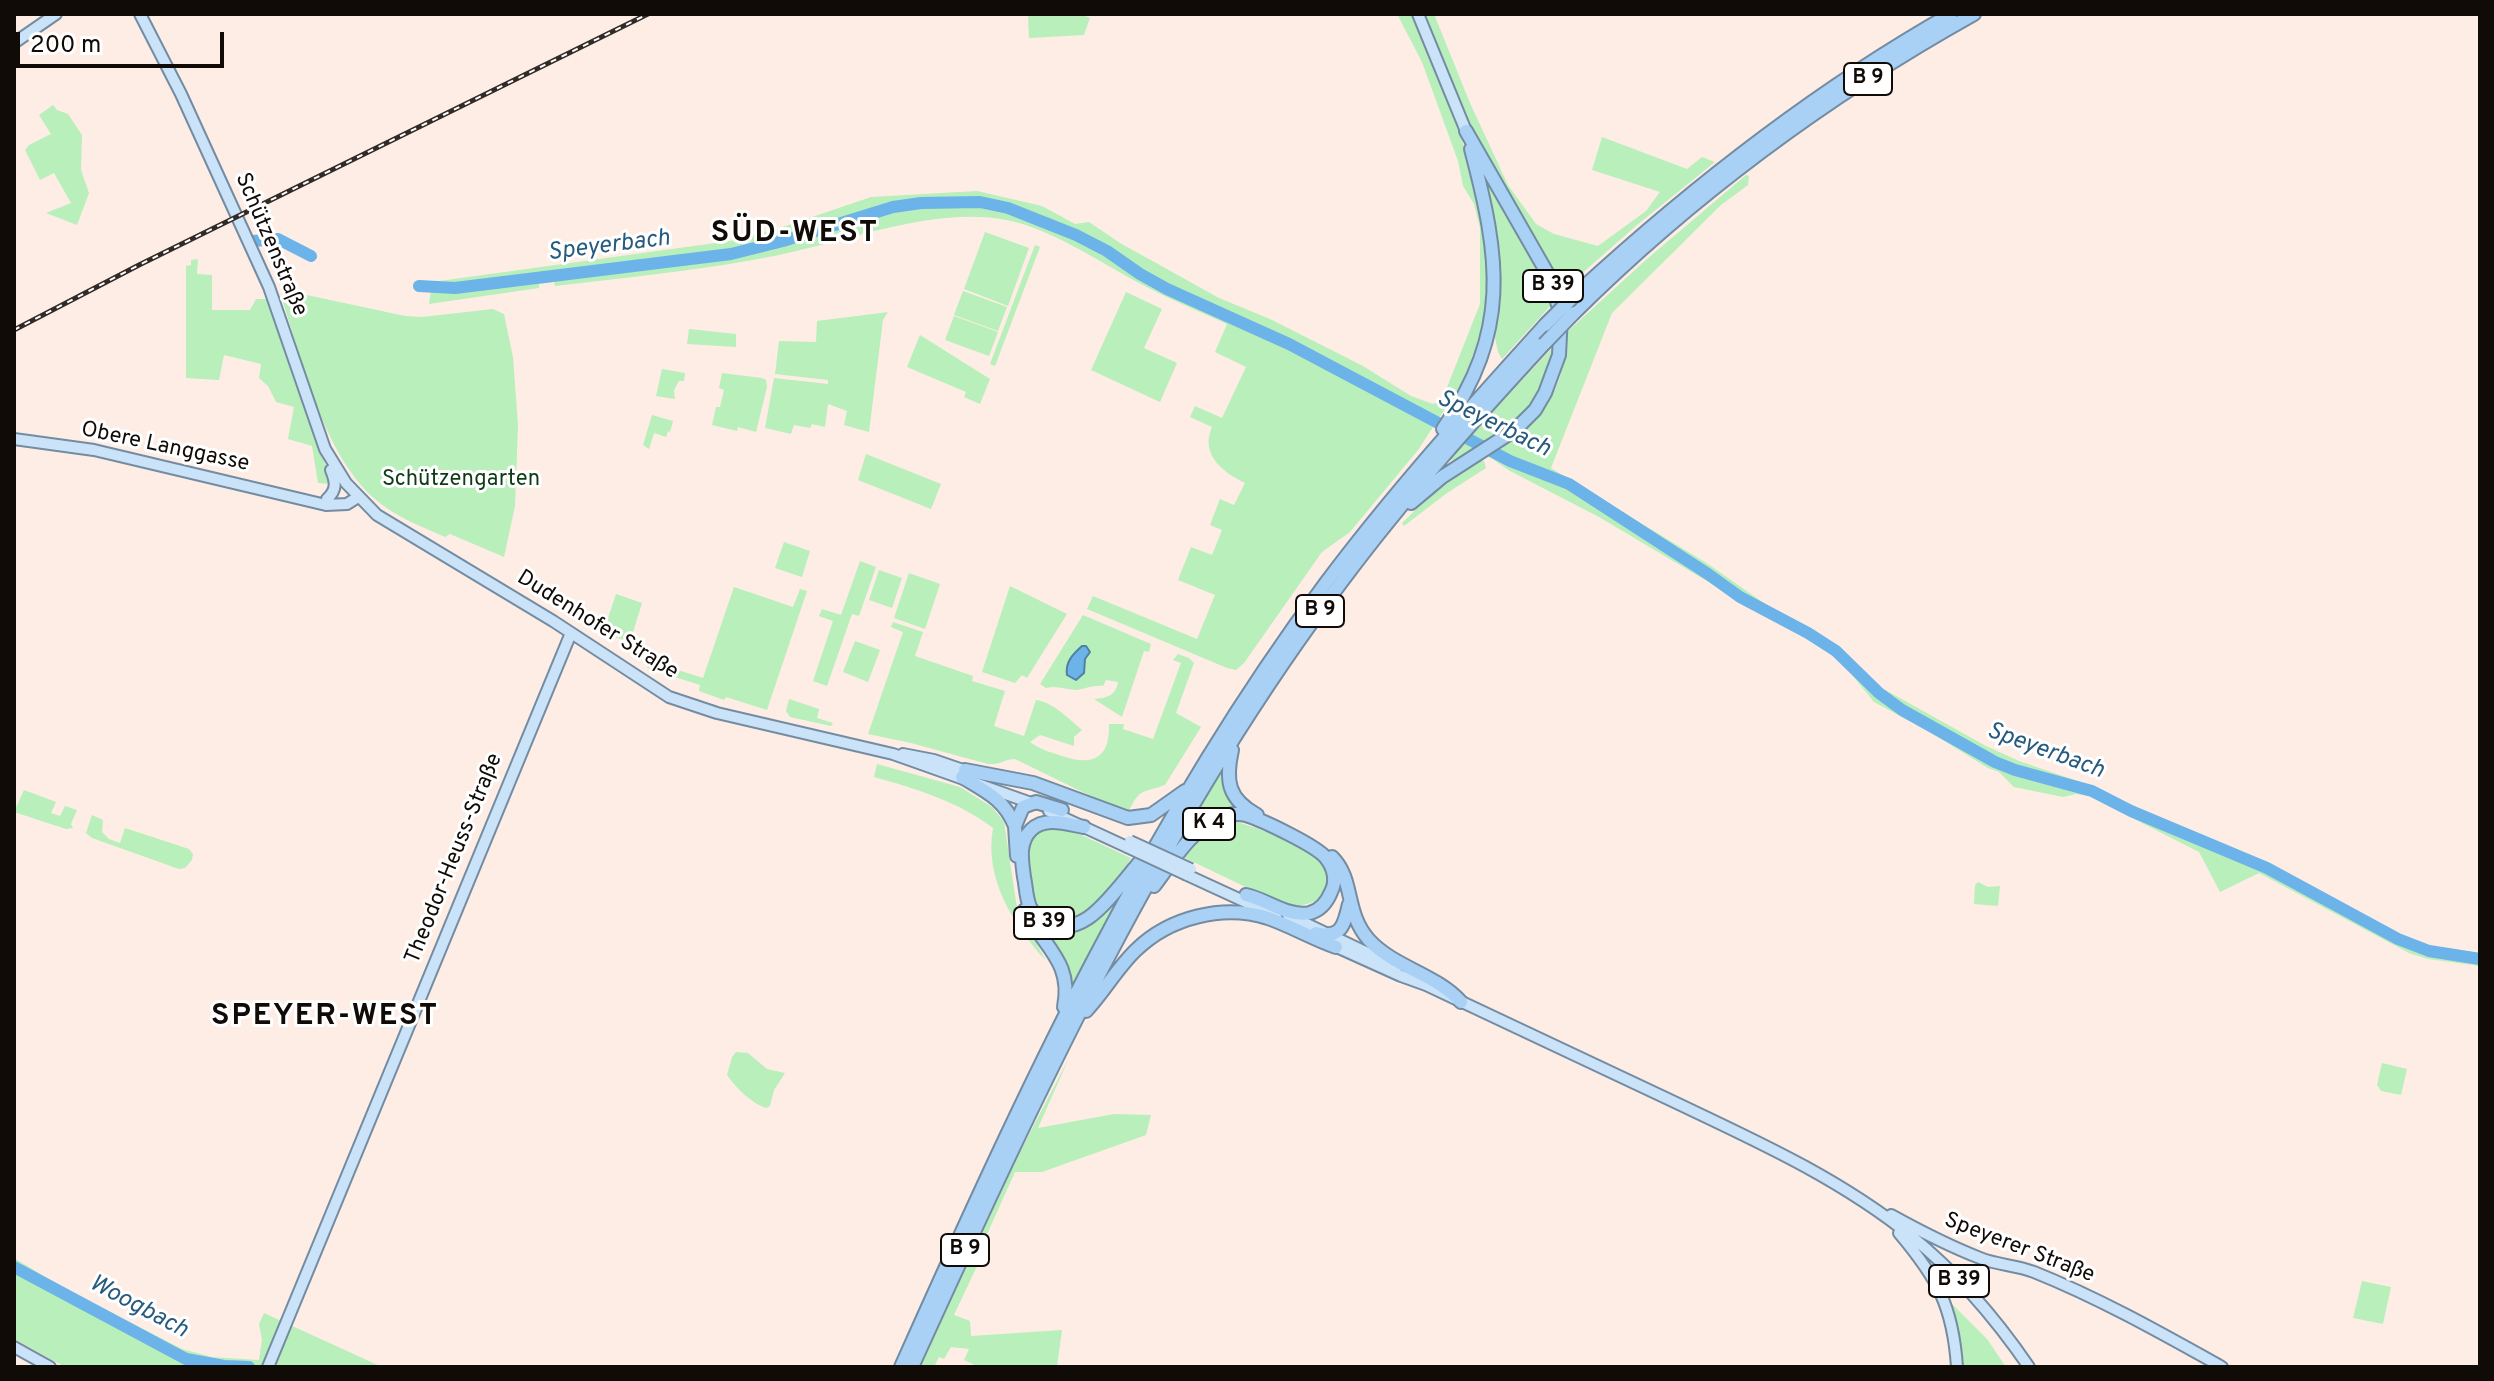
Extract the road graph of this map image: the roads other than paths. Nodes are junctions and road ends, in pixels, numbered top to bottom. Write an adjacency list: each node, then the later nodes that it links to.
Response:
1 (56, 14): 6 (main road)
2 (1418, 14): 7 (main road, B 39)
3 (1951, 14): 8 (highway, B 9)
4 (1974, 14): 8 (highway, B 9)
5 (141, 15): 13 (main road, Schützenstraße / K 4)
6 (14, 43)
7 (1466, 131): 10 (highway, B 39); 18 (highway, B 39)
8 (1748, 156): 9 (highway, B 9)
9 (1722, 176): 10 (highway, B 9, bridge); 10 (highway, B 9, bridge)
10 (1462, 418): 12 (highway, B 39); 12 (highway, B 9)
11 (14, 439): 16 (main road, Obere Langgasse)
12 (1439, 447): 14 (highway, B 39); 18 (highway, B 9)
13 (325, 449): 15 (main road, Schützenstraße / K 4); 17 (main road, K 4)
14 (1407, 479): 22 (highway, B 9)
15 (354, 493): 16 (main road, Obere Langgasse); 17 (main road, Obere Langgasse); 19 (main road, Dudenhofer Straße / K 4)
16 (306, 499): 17 (main road, Obere Langgasse)
17 (327, 499)
18 (1387, 523): 20 (highway, B 9)
19 (571, 633): 21 (main road, Dudenhofer Straße / K 4); 43 (main road, Theodor-Heuss-Straße)
20 (1235, 739): 31 (highway, B 39); 32 (highway, B 9)
21 (963, 773): 22 (highway, K 4); 23 (main road, Dudenhofer Straße / K 4); 24 (main road, Dudenhofer Straße / K 4); 25 (highway)
22 (1190, 787): 27 (highway, B 9)
23 (1030, 802): 24 (highway); 25 (highway); 26 (main road, Dudenhofer Straße / K 4)
24 (1062, 810): 28 (main road, B 39)
25 (1015, 826): 38 (highway, B 9)
26 (1084, 827): 27 (highway, B 39); 28 (main road, B 39)
27 (1162, 836): 38 (highway, B 9)
28 (1128, 844): 29 (main road, B 39, bridge)
29 (1189, 872): 30 (main road, B 39); 33 (main road, B 39)
30 (1246, 895): 32 (highway, K 4); 34 (main road, B 39)
31 (1350, 902): 34 (highway); 35 (highway, B 39)
32 (1128, 921): 37 (highway, B 9)
33 (1305, 930): 34 (highway, B 39)
34 (1334, 941): 35 (main road, B 39); 37 (highway, B 39)
35 (1404, 971): 36 (highway, B 39)
36 (1461, 1002): 39 (main road, B 39)
37 (1075, 1022): 45 (highway, B 9)
38 (1061, 1025): 44 (highway, B 9)
39 (1844, 1189): 40 (main road, B 39); 48 (main road, Speyerer Straße)
40 (1874, 1209): 46 (main road); 47 (main road, B 39)
41 (14, 1347): 42 (main road)
42 (50, 1367)
43 (268, 1367)
44 (901, 1367)
45 (912, 1367)
46 (1957, 1367)
47 (2029, 1367)
48 (2222, 1367)

